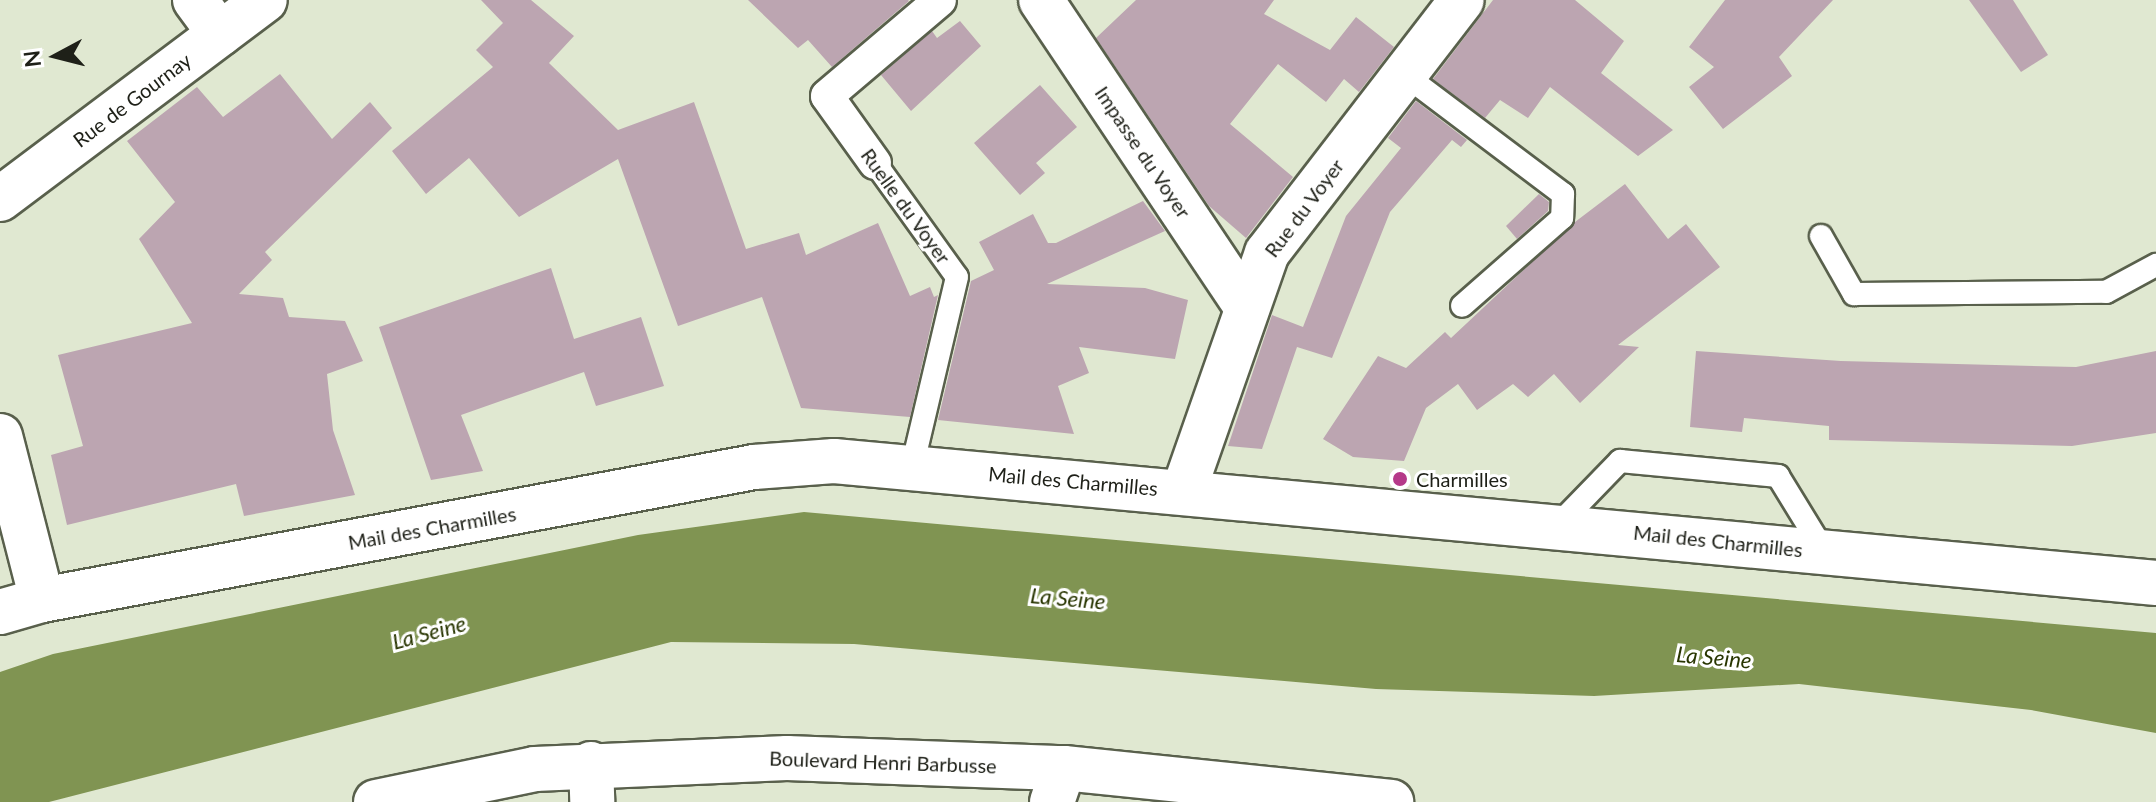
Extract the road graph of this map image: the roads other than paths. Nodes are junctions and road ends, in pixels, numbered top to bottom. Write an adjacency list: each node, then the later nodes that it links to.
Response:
1 (265, 0): 5 (main road, Rue de Gournay)
2 (940, 0): 7 (street, Ruelle du Voyer)
3 (1041, 0): 11 (main road, Impasse du Voyer)
4 (1462, 0): 6 (main road, Rue du Voyer)
5 (207, 17): 8 (main road, Rue de Gournay)
6 (1405, 75): 11 (main road, Rue du Voyer); 12 (lane)
7 (875, 163): 14 (lane, Ruelle du Voyer)
8 (0, 199)
9 (1821, 236): 10 (lane)
10 (2156, 265)
11 (1245, 305): 15 (main road, Rue du Voyer)
12 (1462, 306)
13 (0, 436): 19 (main road)
14 (912, 468): 15 (main road, Mail des Charmilles); 19 (main road, Mail des Charmilles)
15 (1184, 490): 16 (main road, Mail des Charmilles)
16 (1557, 526): 17 (main road, Mail des Charmilles); 17 (lane)
17 (1824, 551): 18 (main road, Mail des Charmilles)
18 (2156, 583)
19 (42, 600): 20 (main road, Mail des Charmilles)
20 (0, 612)
21 (592, 783): 22 (main road, Boulevard Henri Barbusse); 24 (main road, Boulevard Henri Barbusse)
22 (1058, 785): 23 (main road, Boulevard Henri Barbusse)
23 (1274, 795): 25 (main road, Boulevard Henri Barbusse)
24 (376, 802)
25 (1391, 802)

